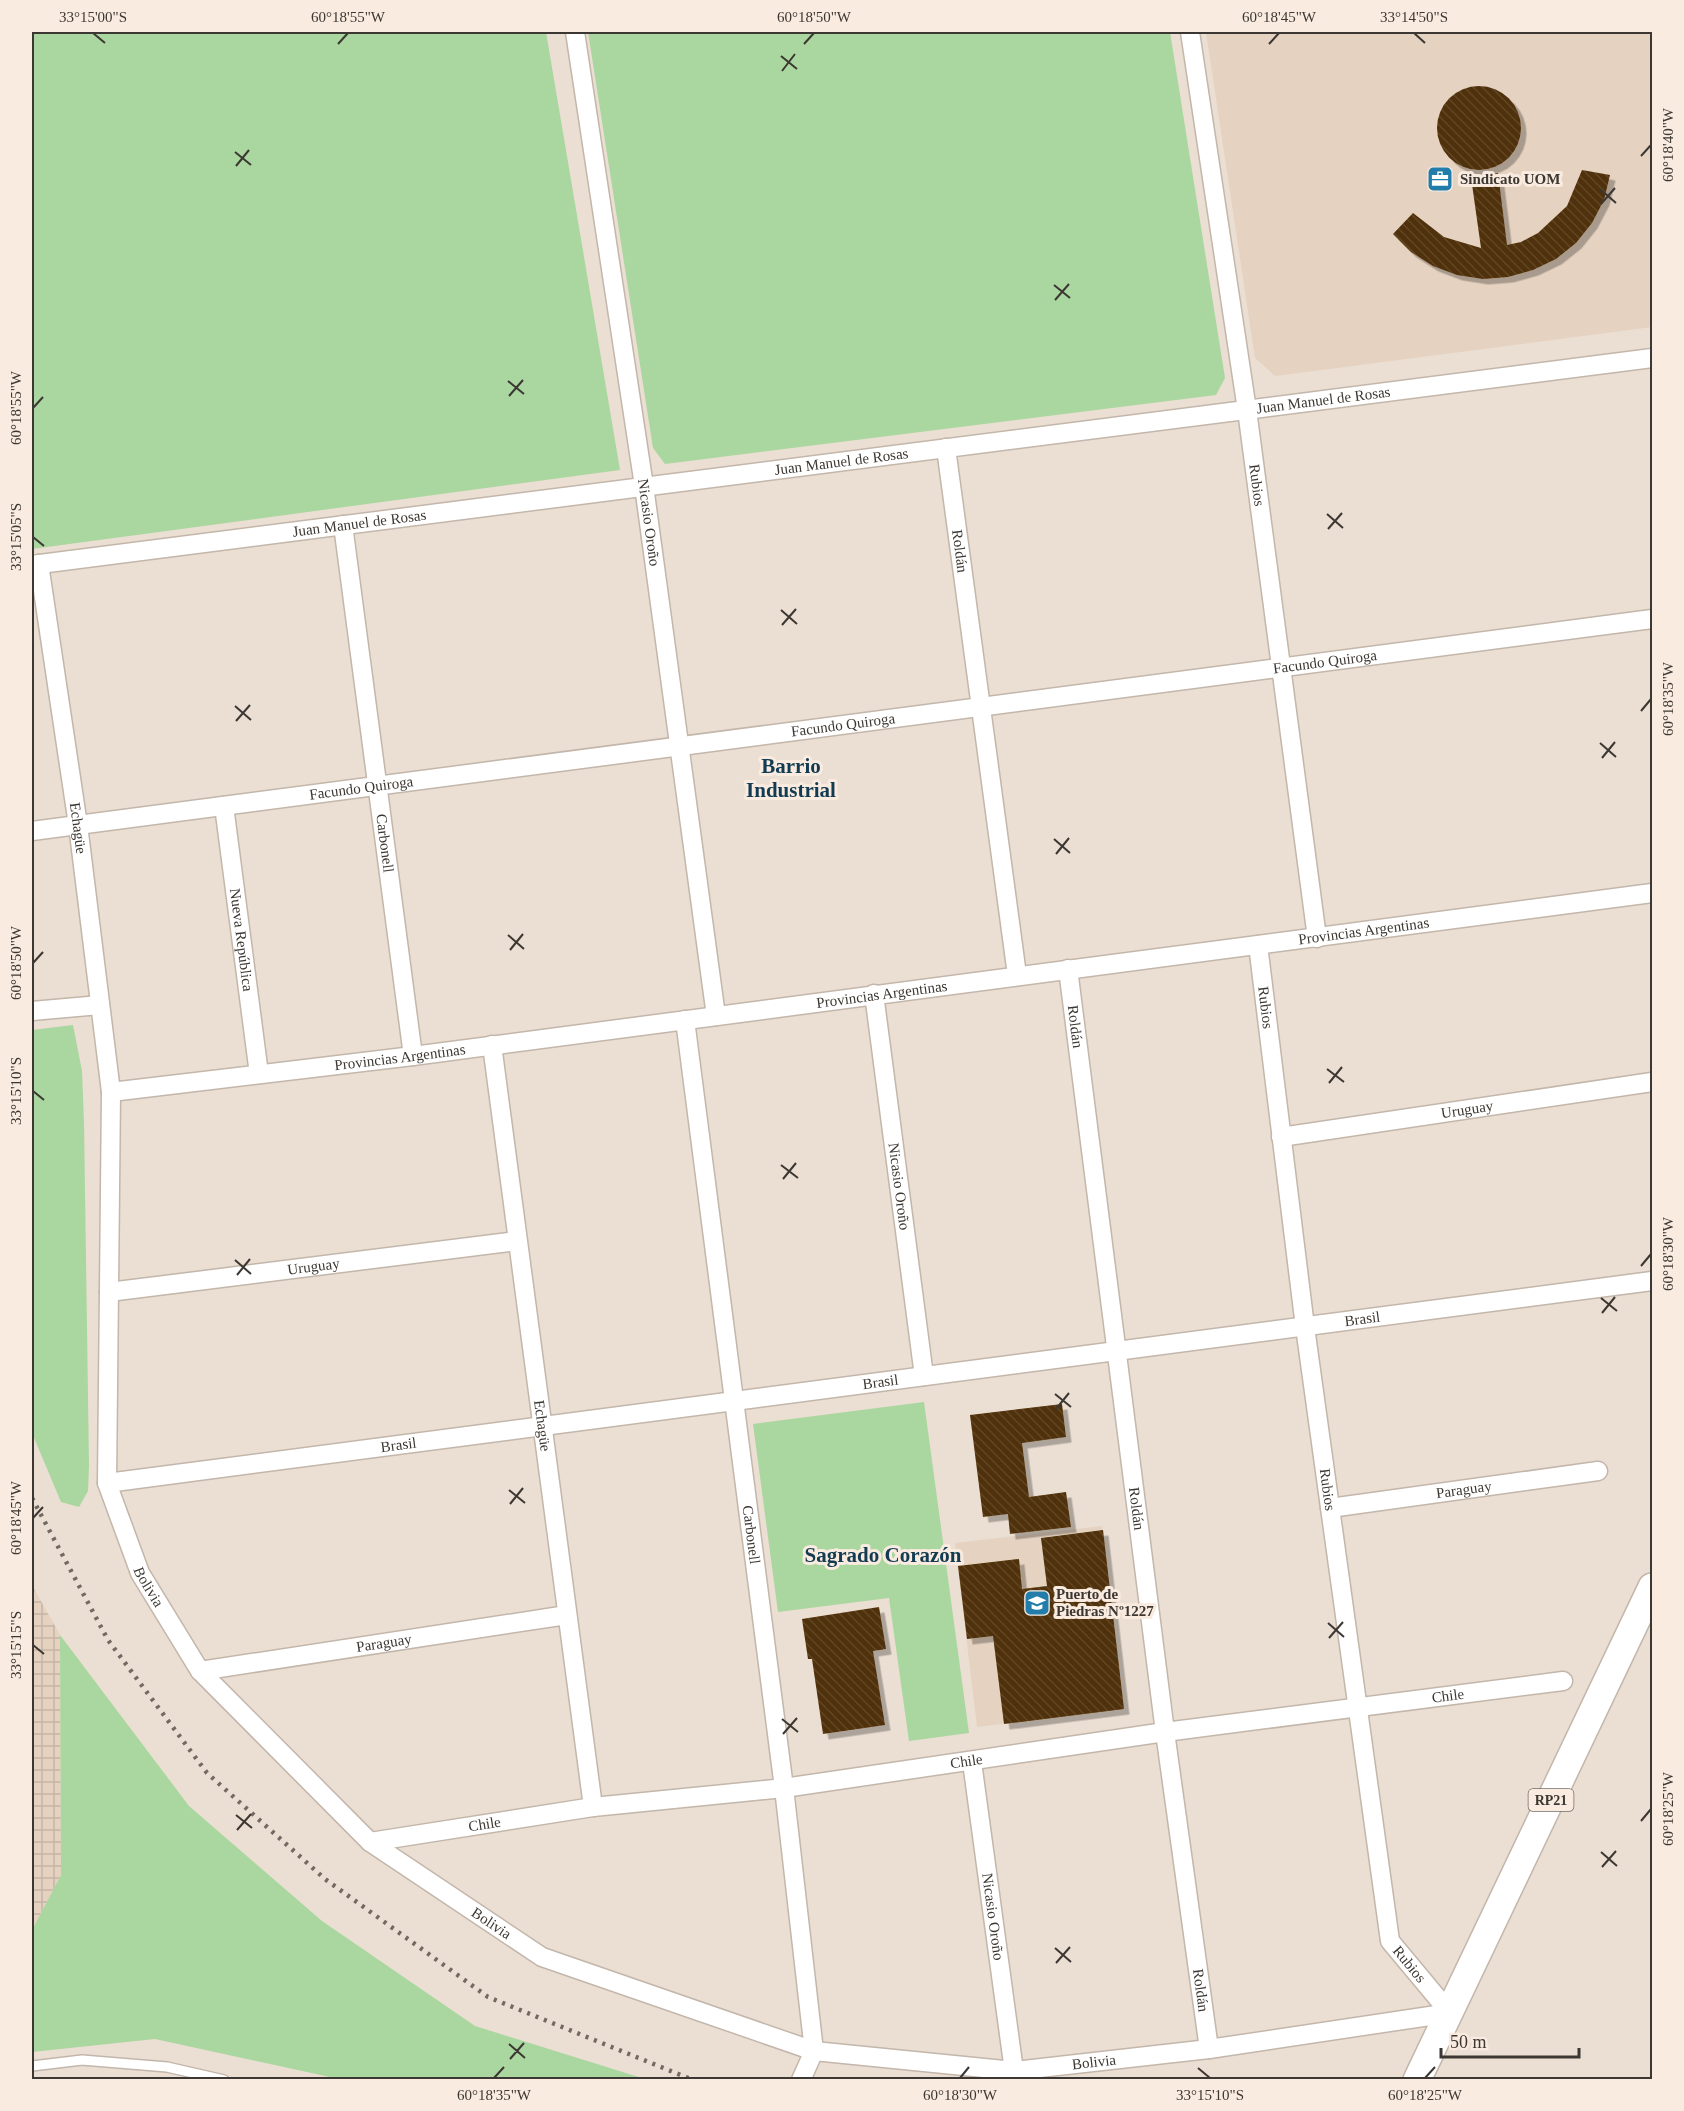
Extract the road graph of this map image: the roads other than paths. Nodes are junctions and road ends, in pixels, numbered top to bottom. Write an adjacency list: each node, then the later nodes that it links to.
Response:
1 (575, 32): 6 (street, Nicasio Oroño)
2 (1190, 32): 4 (street, Rubios)
3 (1653, 358): 4 (street, Juan Manuel de Rosas)
4 (1247, 410): 5 (street, Juan Manuel de Rosas); 10 (street, Rubios)
5 (946, 448): 6 (street, Juan Manuel de Rosas); 11 (street, Roldán)
6 (644, 486): 7 (street, Juan Manuel de Rosas); 12 (street, Nicasio Oroño)
7 (343, 525): 8 (street, Juan Manuel de Rosas); 13 (street, Carbonell)
8 (35, 564): 15 (street, Echagüe)
9 (1653, 619): 10 (street, Facundo Quiroga)
10 (1280, 668): 11 (street, Facundo Quiroga); 18 (street, Rubios)
11 (981, 709): 12 (street, Facundo Quiroga); 21 (street, Roldán)
12 (680, 747): 13 (street, Facundo Quiroga); 25 (street, Nicasio Oroño)
13 (379, 786): 14 (street, Facundo Quiroga); 28 (street, Carbonell)
14 (224, 806): 15 (street, Facundo Quiroga); 29 (street, Nueva República)
15 (78, 825): 16 (street, Facundo Quiroga); 23 (street, Echagüe)
16 (32, 831)
17 (1653, 893): 18 (street, Provincias Argentinas)
18 (1317, 938): 19 (street, Provincias Argentinas)
19 (1258, 945): 20 (street, Provincias Argentinas); 32 (street, Rubios)
20 (1068, 969): 21 (street, Provincias Argentinas); 37 (street, Roldán)
21 (1017, 975): 22 (street, Provincias Argentinas)
22 (874, 994): 25 (street, Provincias Argentinas); 38 (street, Nicasio Oroño)
23 (100, 1005): 24 (street); 31 (street, Echagüe)
24 (32, 1011)
25 (716, 1016): 26 (street, Provincias Argentinas)
26 (685, 1020): 27 (street, Provincias Argentinas); 39 (street, Carbonell)
27 (492, 1045): 28 (street, Provincias Argentinas); 33 (street, Echagüe)
28 (413, 1056): 29 (street, Provincias Argentinas)
29 (259, 1074): 31 (street, Provincias Argentinas)
30 (1653, 1082): 32 (street, Uruguay)
31 (111, 1092): 35 (street, Bolivia)
32 (1281, 1137): 36 (street, Rubios)
33 (518, 1241): 35 (street, Uruguay); 40 (street, Echagüe)
34 (1653, 1281): 36 (street, Brasil)
35 (109, 1292): 42 (street, Bolivia)
36 (1305, 1328): 37 (street, Brasil); 43 (street, Rubios)
37 (1116, 1350): 38 (street, Brasil); 49 (street, Roldán)
38 (924, 1376): 39 (street, Brasil)
39 (732, 1401): 40 (street, Brasil); 51 (street, Carbonell)
40 (542, 1426): 42 (street, Brasil); 45 (street, Echagüe)
41 (1598, 1471): 43 (street, Paraguay)
42 (107, 1483): 46 (street, Bolivia)
43 (1330, 1508): 48 (street, Rubios)
44 (1653, 1587): 54 (main road, RP21)
45 (567, 1615): 46 (street, Paraguay); 52 (street, Echagüe)
46 (200, 1671): 53 (street, Bolivia)
47 (1563, 1681): 48 (street, Chile)
48 (1358, 1707): 49 (street, Chile); 54 (street, Rubios)
49 (1165, 1732): 50 (street, Chile); 55 (street, Roldán)
50 (972, 1762): 51 (street, Chile); 58 (street, Nicasio Oroño)
51 (784, 1788): 52 (street, Chile); 56 (street, Carbonell)
52 (593, 1807): 53 (street, Chile)
53 (370, 1842): 56 (street, Bolivia)
54 (1450, 2013): 55 (street, Bolivia); 61 (main road, RP21)
55 (1209, 2049): 58 (street, Bolivia)
56 (814, 2051): 58 (street, Bolivia); 60 (street)
57 (32, 2066): 59 (lane)
58 (1014, 2071)
59 (224, 2079)
60 (801, 2079)
61 (1417, 2079)

